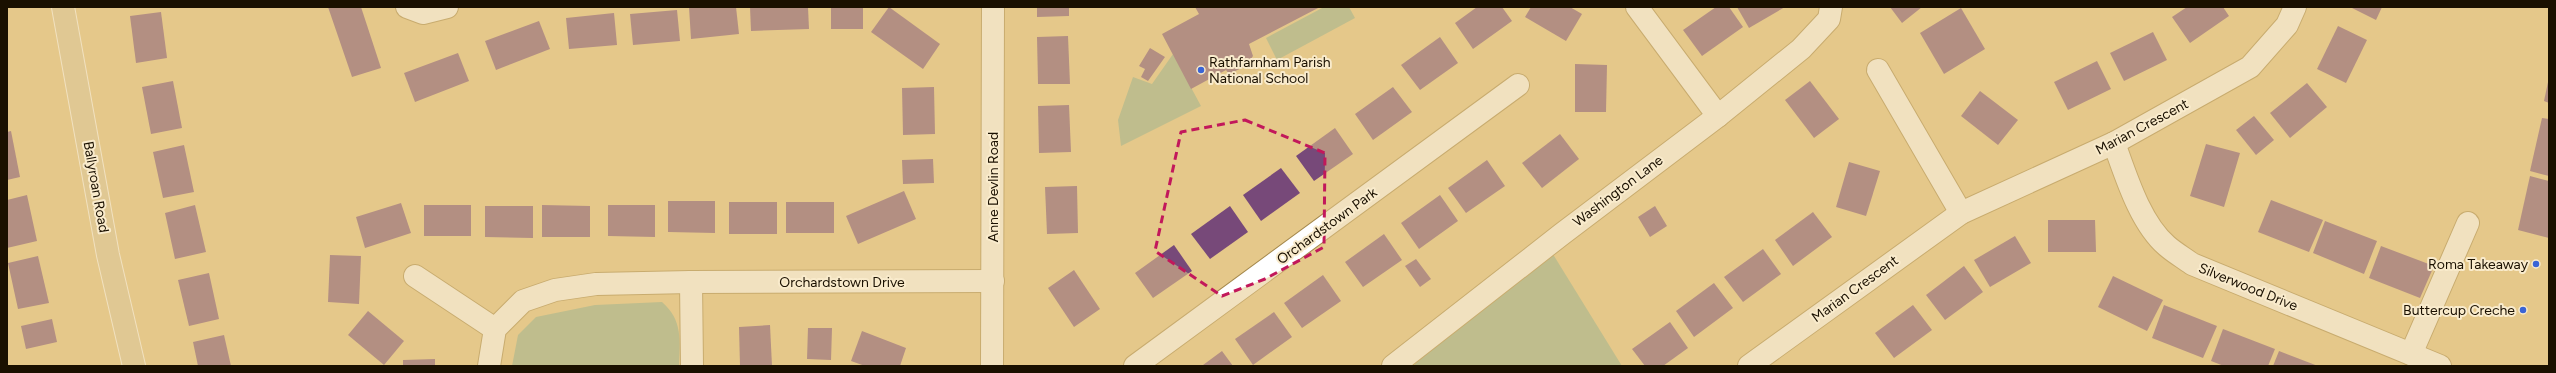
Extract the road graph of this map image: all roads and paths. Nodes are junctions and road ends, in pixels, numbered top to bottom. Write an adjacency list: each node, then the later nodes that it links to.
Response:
1 (63, 7): 19 (main road, Ballyroan Road)
2 (407, 7): 3 (street)
3 (447, 7)
4 (993, 7): 15 (street, Anne Devlin Road)
5 (1636, 7): 10 (street)
6 (1831, 7): 10 (street, Washington Lane)
7 (2295, 7): 11 (street, Marian Crescent)
8 (1878, 70): 12 (street)
9 (1518, 84): 23 (street, Orchardstown Park)
10 (1718, 116): 24 (street, Washington Lane)
11 (2114, 143): 12 (street, Marian Crescent); 18 (street, Silverwood Drive)
12 (1961, 213): 25 (street, Marian Crescent)
13 (2468, 223): 18 (street)
14 (415, 276): 17 (street)
15 (993, 281): 16 (street, Orchardstown Drive); 22 (street, Anne Devlin Road)
16 (691, 282): 17 (street, Orchardstown Drive); 21 (street)
17 (495, 329): 20 (street)
18 (2411, 354): 26 (street, Silverwood Drive)
19 (134, 366)
20 (489, 366)
21 (692, 366)
22 (992, 366)
23 (1135, 366)
24 (1393, 366)
25 (1749, 366)
26 (2440, 366)

